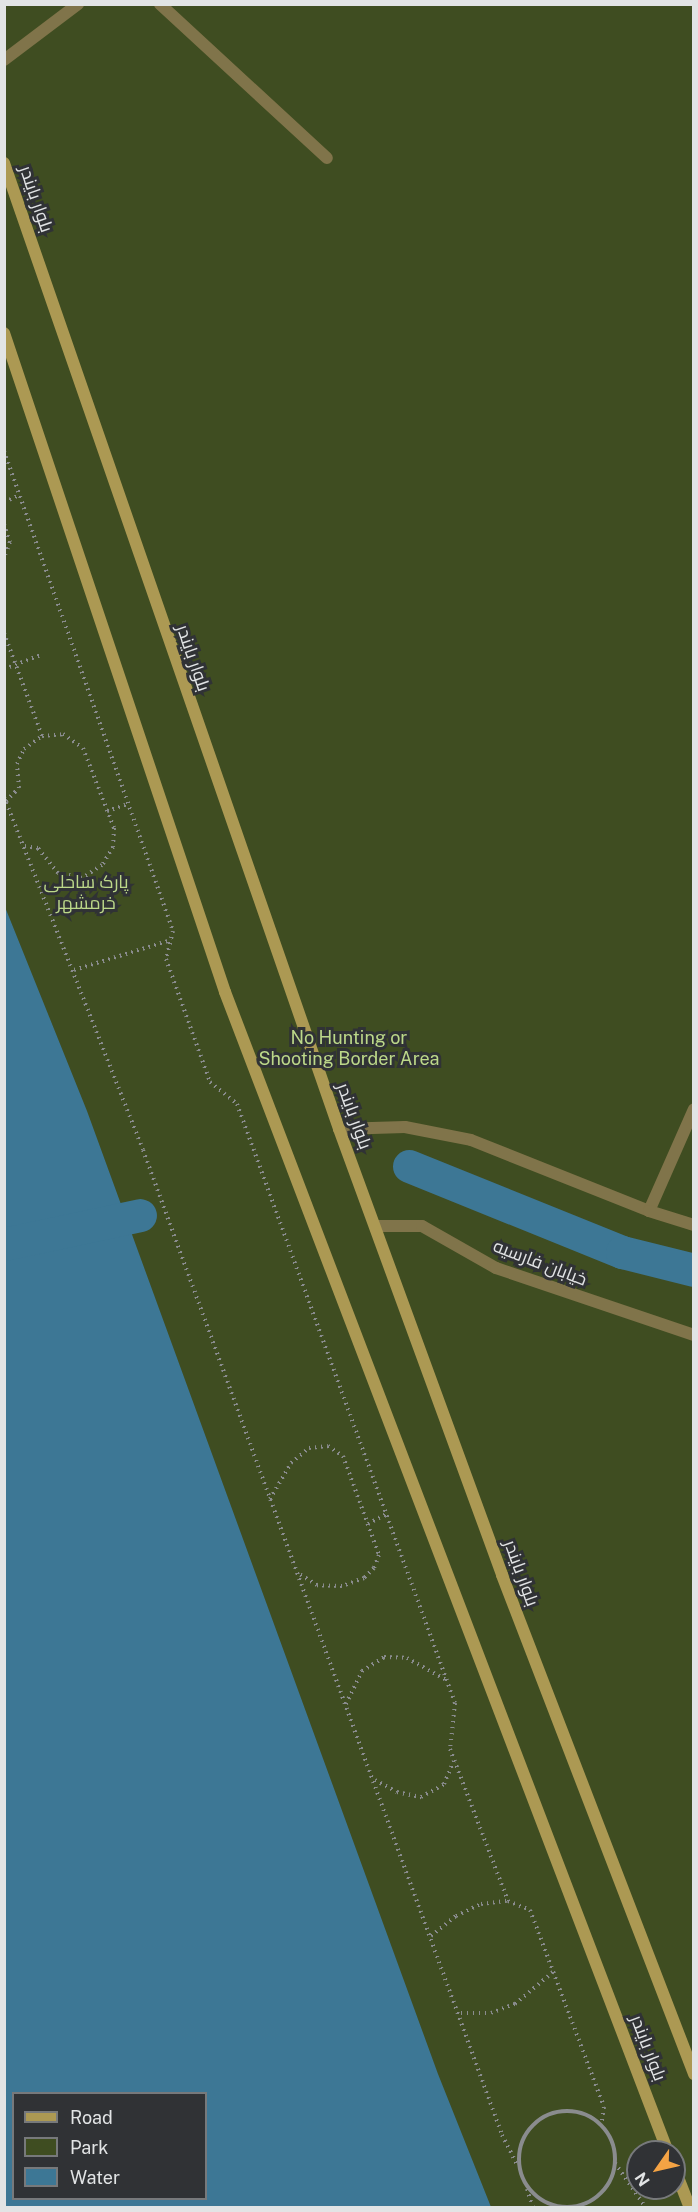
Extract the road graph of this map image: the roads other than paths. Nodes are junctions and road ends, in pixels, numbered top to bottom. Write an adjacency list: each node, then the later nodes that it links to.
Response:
1 (160, 4): 4 (street)
2 (70, 7): 3 (street)
3 (4, 60)
4 (327, 158)
5 (4, 163): 8 (street, بلوار بایندر)
6 (4, 333): 14 (street, بلوار بایندر)
7 (693, 1108): 9 (street)
8 (339, 1129): 9 (street); 11 (street, بلوار بایندر)
9 (649, 1211): 10 (street)
10 (693, 1225)
11 (377, 1226): 12 (street, خیابان فارسیه); 13 (street, بلوار بایندر)
12 (693, 1335)
13 (693, 2074)
14 (663, 2140)

